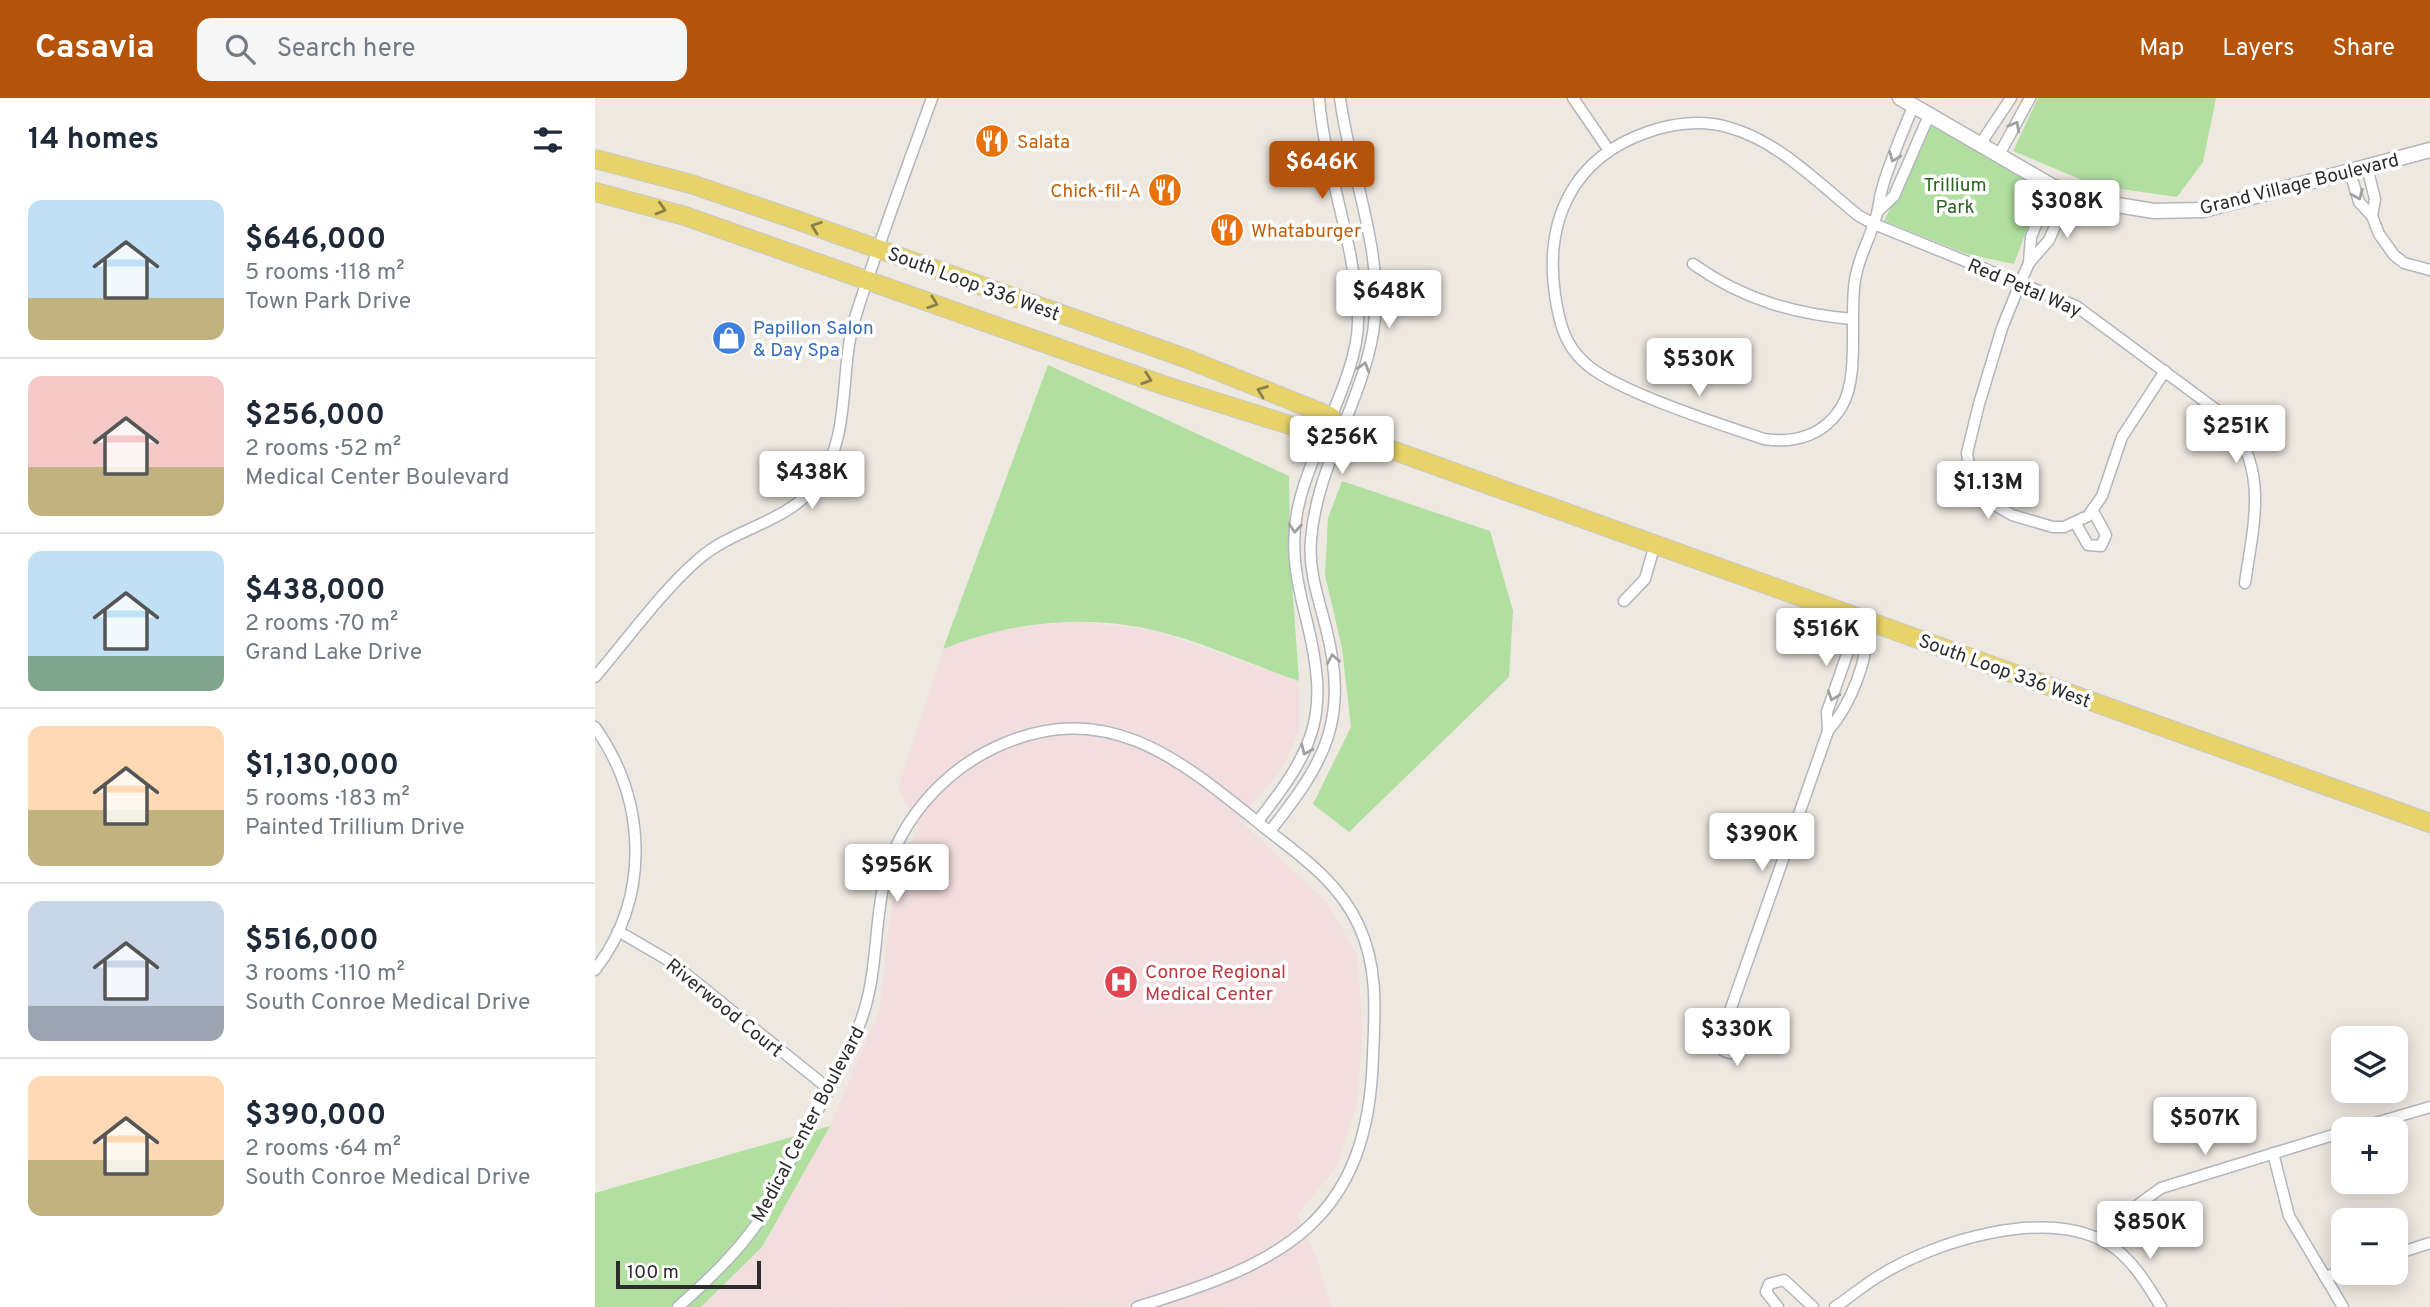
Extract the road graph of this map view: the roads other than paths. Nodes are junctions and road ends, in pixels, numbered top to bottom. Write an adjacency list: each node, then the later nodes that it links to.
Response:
1 (932, 98): 23 (street)
2 (1319, 98): 31 (street)
3 (1340, 98): 32 (street, one-way to 3)
4 (1573, 98): 11 (street)
5 (1900, 98): 8 (street, Grand Village Boulevard)
6 (2011, 98): 10 (street)
7 (2031, 98): 13 (street, one-way to 7)
8 (1914, 104): 9 (street, Grand Village Boulevard); 20 (street, one-way to 20)
9 (1930, 113): 10 (street, Grand Village Boulevard); 20 (street)
10 (1981, 143): 13 (street, Grand Village Boulevard)
11 (1608, 149): 22 (street, Red Petal Way); 29 (street)
12 (2430, 150): 15 (street, Grand Village Boulevard)
13 (2000, 153): 17 (street, Grand Village Boulevard)
14 (595, 159): 23 (main road, South Loop 336 West, one-way to 14)
15 (2367, 167): 16 (street, Grand Village Boulevard); 21 (street)
16 (2350, 172): 19 (street, Grand Village Boulevard); 21 (street, one-way to 21)
17 (2052, 186): 19 (street, Grand Village Boulevard); 24 (street)
18 (595, 192): 27 (main road, South Loop 336 West, one-way to 27)
19 (2069, 194): 24 (street)
20 (1879, 210): 22 (street)
21 (2372, 216): 26 (street)
22 (1874, 224): 28 (street, Red Petal Way); 29 (street)
23 (880, 250): 27 (street); 31 (main road, South Loop 336 West, one-way to 23)
24 (2029, 263): 28 (street)
25 (1693, 264): 29 (street)
26 (2430, 270)
27 (868, 281): 33 (main road, South Loop 336 West, one-way to 33); 42 (street)
28 (2021, 281): 30 (street, Red Petal Way); 35 (street)
29 (1853, 319)
30 (2165, 371): 34 (street); 39 (street, Red Petal Way)
31 (1330, 416): 32 (main road); 33 (street)
32 (1342, 432): 33 (main road, South Loop 336 West); 36 (main road, South Loop 336 West); 37 (street)
33 (1321, 435): 38 (street, one-way to 38)
34 (2093, 511): 35 (street); 35 (street)
35 (2076, 524)
36 (1655, 544): 40 (street); 41 (main road, South Loop 336 West)
37 (1313, 573): 38 (street); 47 (street, one-way to 37)
38 (1296, 576): 45 (street, one-way to 45)
39 (2245, 583)
40 (1624, 601)
41 (1868, 621): 44 (street); 44 (street, one-way to 44); 46 (main road, South Loop 336 West)
42 (595, 677)
43 (595, 727): 48 (street)
44 (1828, 731): 50 (street)
45 (1258, 821): 47 (street, Medical Center Boulevard); 51 (street, Medical Center Boulevard)
46 (2430, 823)
47 (1270, 831): 62 (street, Medical Center Boulevard)
48 (618, 932): 49 (street); 51 (street, Riverwood Court)
49 (595, 970)
50 (1730, 1021)
51 (829, 1088): 61 (street, Medical Center Boulevard)
52 (2430, 1107): 53 (street)
53 (2396, 1117)
54 (2331, 1136): 55 (street)
55 (2273, 1153): 56 (street); 60 (street)
56 (2107, 1243): 65 (street); 66 (street)
57 (2430, 1243): 58 (street)
58 (2408, 1250)
59 (2331, 1274): 60 (street)
60 (2325, 1276): 67 (street)
61 (677, 1307)
62 (1137, 1307)
63 (1778, 1307): 64 (street)
64 (1813, 1307)
65 (1835, 1307)
66 (2161, 1307)
67 (2343, 1307)

